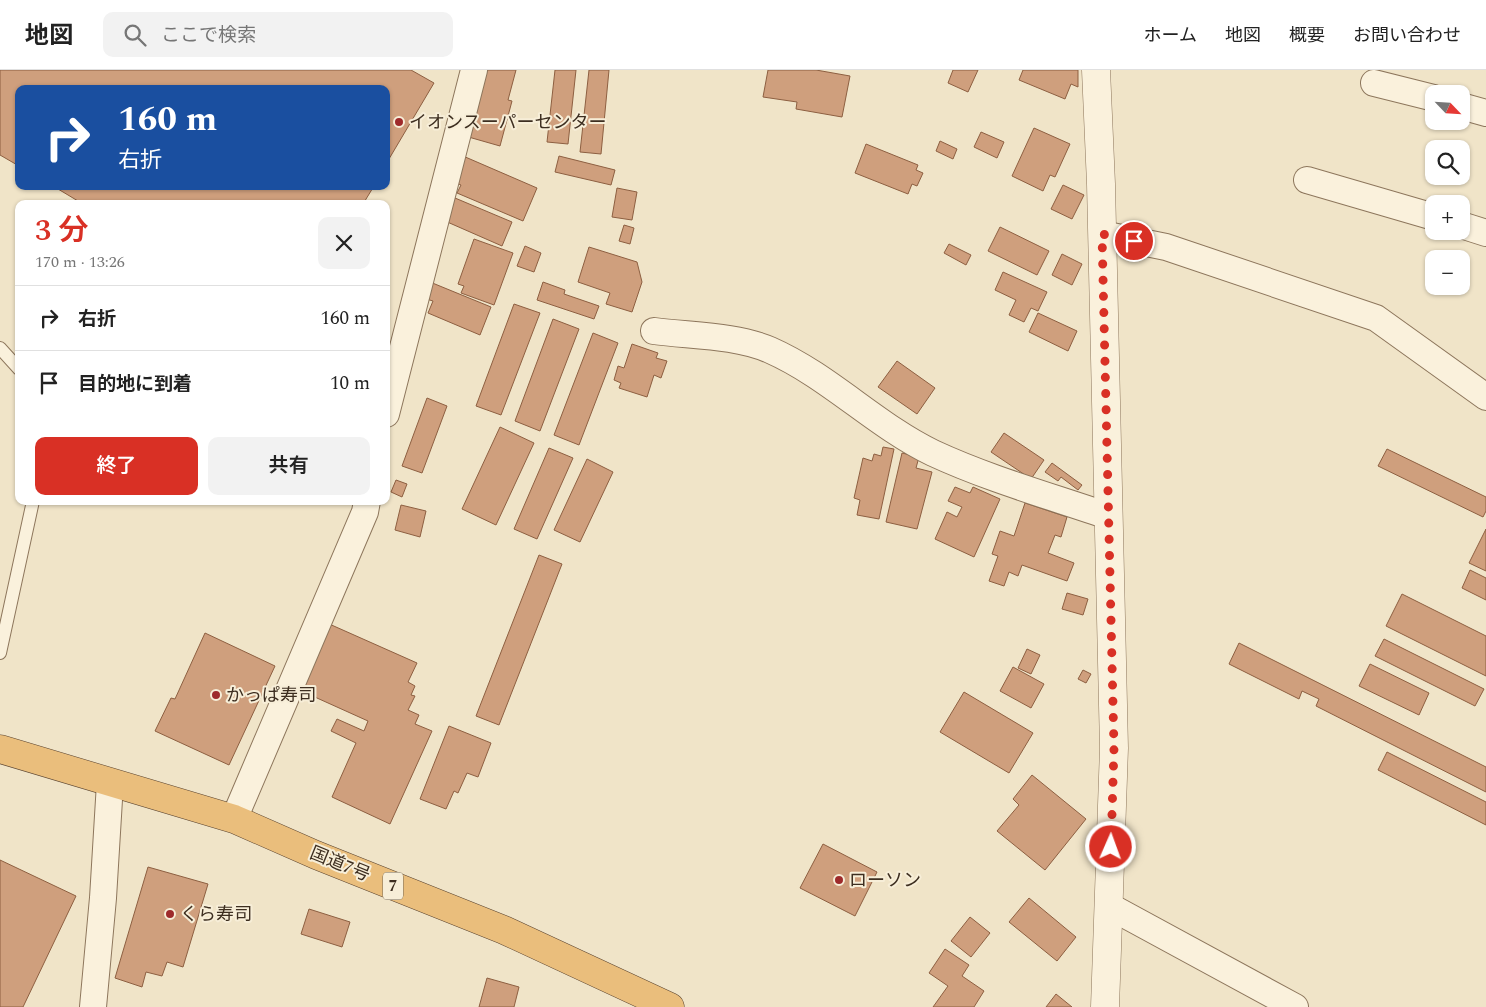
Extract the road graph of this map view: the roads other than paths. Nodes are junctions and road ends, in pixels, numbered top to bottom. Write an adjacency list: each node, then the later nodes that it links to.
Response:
1 (474, 70): 16 (street)
2 (1096, 70): 11 (street)
3 (1374, 83): 4 (street)
4 (1425, 96)
5 (1470, 109): 6 (street)
6 (1486, 113)
7 (1307, 180): 8 (street)
8 (1425, 214)
9 (1470, 228): 10 (street)
10 (1486, 233)
11 (1102, 234): 15 (street); 19 (street)
12 (654, 331): 19 (street)
13 (0, 348): 14 (lane)
14 (15, 365)
15 (1486, 397)
16 (390, 398)
17 (32, 505): 20 (lane)
18 (366, 505): 23 (street)
19 (1108, 516): 24 (street)
20 (0, 653)
21 (3, 756): 22 (highway, 国道7号 / 7)
22 (110, 783): 23 (highway, 国道7号 / 7); 25 (street)
23 (234, 819): 26 (highway, 国道7号 / 7)
24 (1109, 906): 27 (street); 28 (street)
25 (93, 1007)
26 (670, 1007)
27 (1105, 1007)
28 (1295, 1007)

